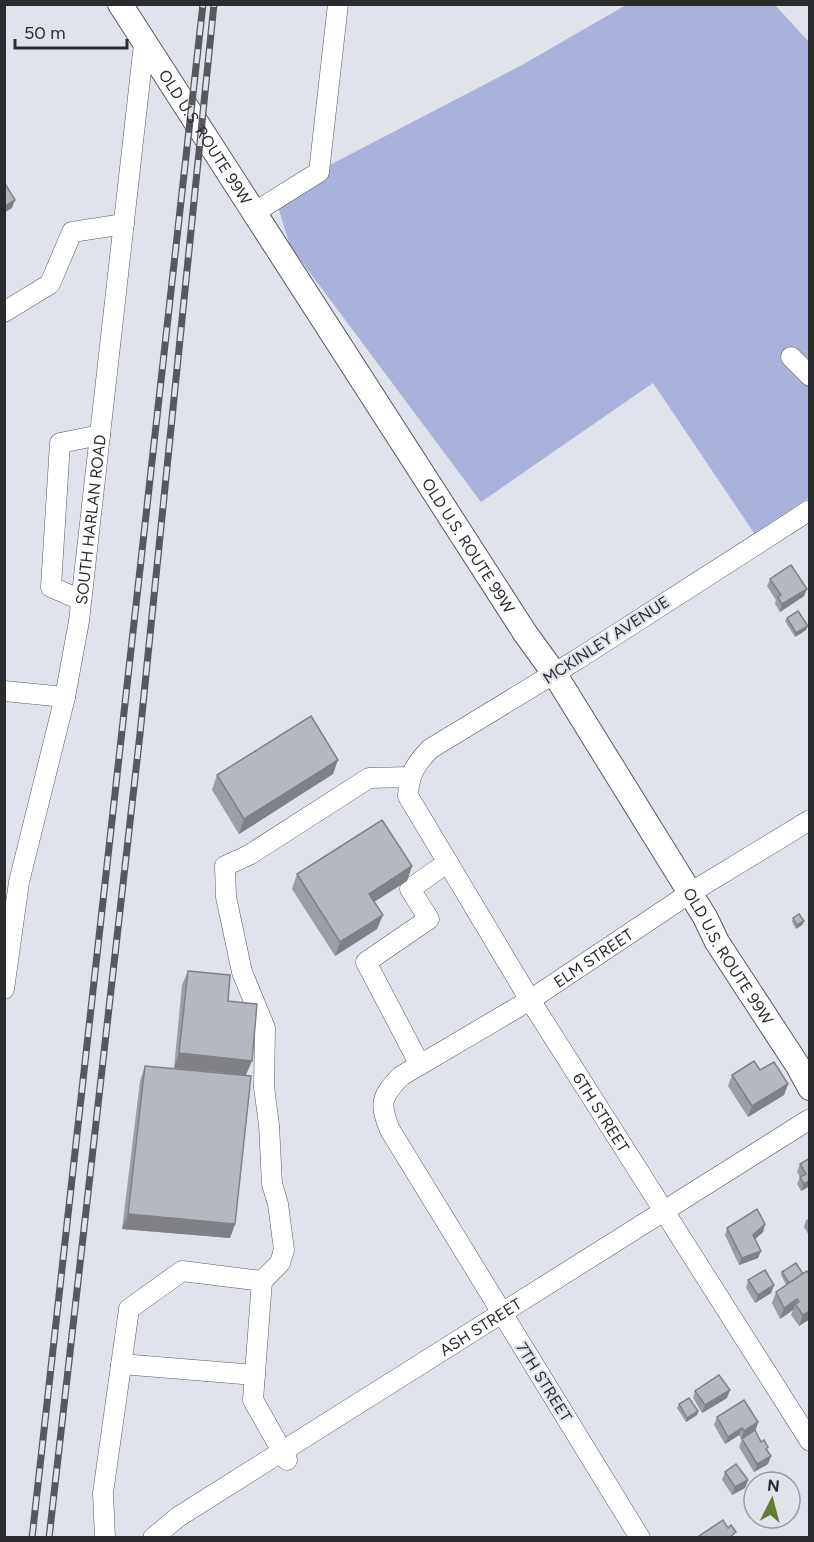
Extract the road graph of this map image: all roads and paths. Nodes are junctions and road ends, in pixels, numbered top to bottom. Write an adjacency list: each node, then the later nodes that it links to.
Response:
1 (120, 4): 3 (main road, OLD U.S. ROUTE 99W)
2 (338, 4): 4 (street)
3 (144, 44): 4 (main road, OLD U.S. ROUTE 99W); 5 (street, SOUTH HARLAN ROAD)
4 (255, 212): 12 (main road, OLD U.S. ROUTE 99W)
5 (124, 224): 6 (street); 9 (street, SOUTH HARLAN ROAD)
6 (4, 312)
7 (791, 357): 8 (street)
8 (810, 376)
9 (100, 435): 11 (street, SOUTH HARLAN ROAD); 11 (street)
10 (810, 510): 12 (street, MCKINLEY AVENUE)
11 (81, 600): 14 (street, SOUTH HARLAN ROAD)
12 (554, 673): 15 (street, MCKINLEY AVENUE); 18 (main road, OLD U.S. ROUTE 99W)
13 (4, 692): 14 (street)
14 (65, 697): 19 (street, SOUTH HARLAN ROAD)
15 (409, 777): 17 (street, 6TH STREET); 27 (street)
16 (810, 820): 18 (street, ELM STREET)
17 (448, 862): 20 (street, 6TH STREET); 21 (street)
18 (690, 893): 20 (street, ELM STREET); 22 (main road, OLD U.S. ROUTE 99W)
19 (4, 989)
20 (530, 1000): 21 (street, ELM STREET); 26 (street, 6TH STREET)
21 (420, 1065): 23 (street, ELM STREET)
22 (810, 1088)
23 (383, 1100): 28 (street, 7TH STREET)
24 (810, 1119): 26 (street, ASH STREET)
25 (810, 1128): 26 (street, ASH STREET)
26 (666, 1215): 28 (street, ASH STREET); 31 (street, 6TH STREET)
27 (262, 1281): 29 (street); 30 (street)
28 (504, 1318): 32 (street, ASH STREET); 36 (street, 7TH STREET)
29 (121, 1364): 30 (street); 33 (street)
30 (255, 1376): 32 (street)
31 (810, 1441)
32 (285, 1456): 34 (street, ASH STREET); 35 (street, ASH STREET)
33 (105, 1538)
34 (153, 1538)
35 (167, 1538)
36 (640, 1538)

